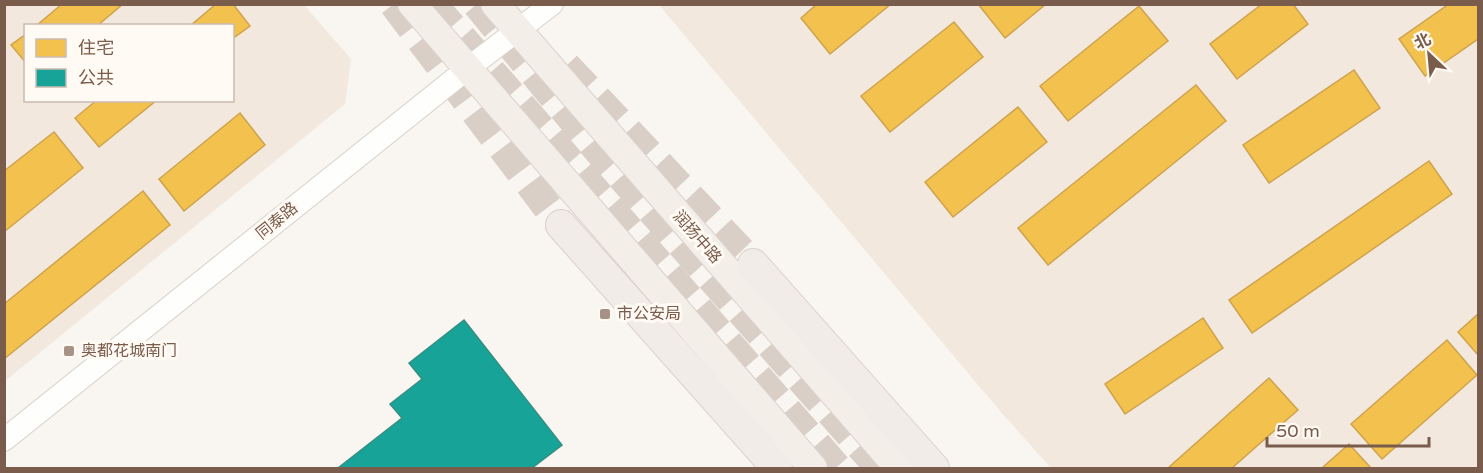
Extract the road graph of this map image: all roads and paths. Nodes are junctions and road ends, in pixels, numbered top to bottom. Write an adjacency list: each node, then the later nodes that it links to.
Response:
1 (412, 4): 5 (main road)
2 (495, 4): 4 (main road, 润扬中路)
3 (552, 4): 4 (street, 同泰路)
4 (517, 32): 5 (street, 同泰路); 11 (main road, 润扬中路)
5 (467, 69): 8 (street, 同泰路); 10 (main road)
6 (561, 225): 9 (highway)
7 (753, 264): 12 (highway)
8 (4, 440)
9 (777, 468)
10 (813, 468)
11 (899, 468)
12 (934, 468)

